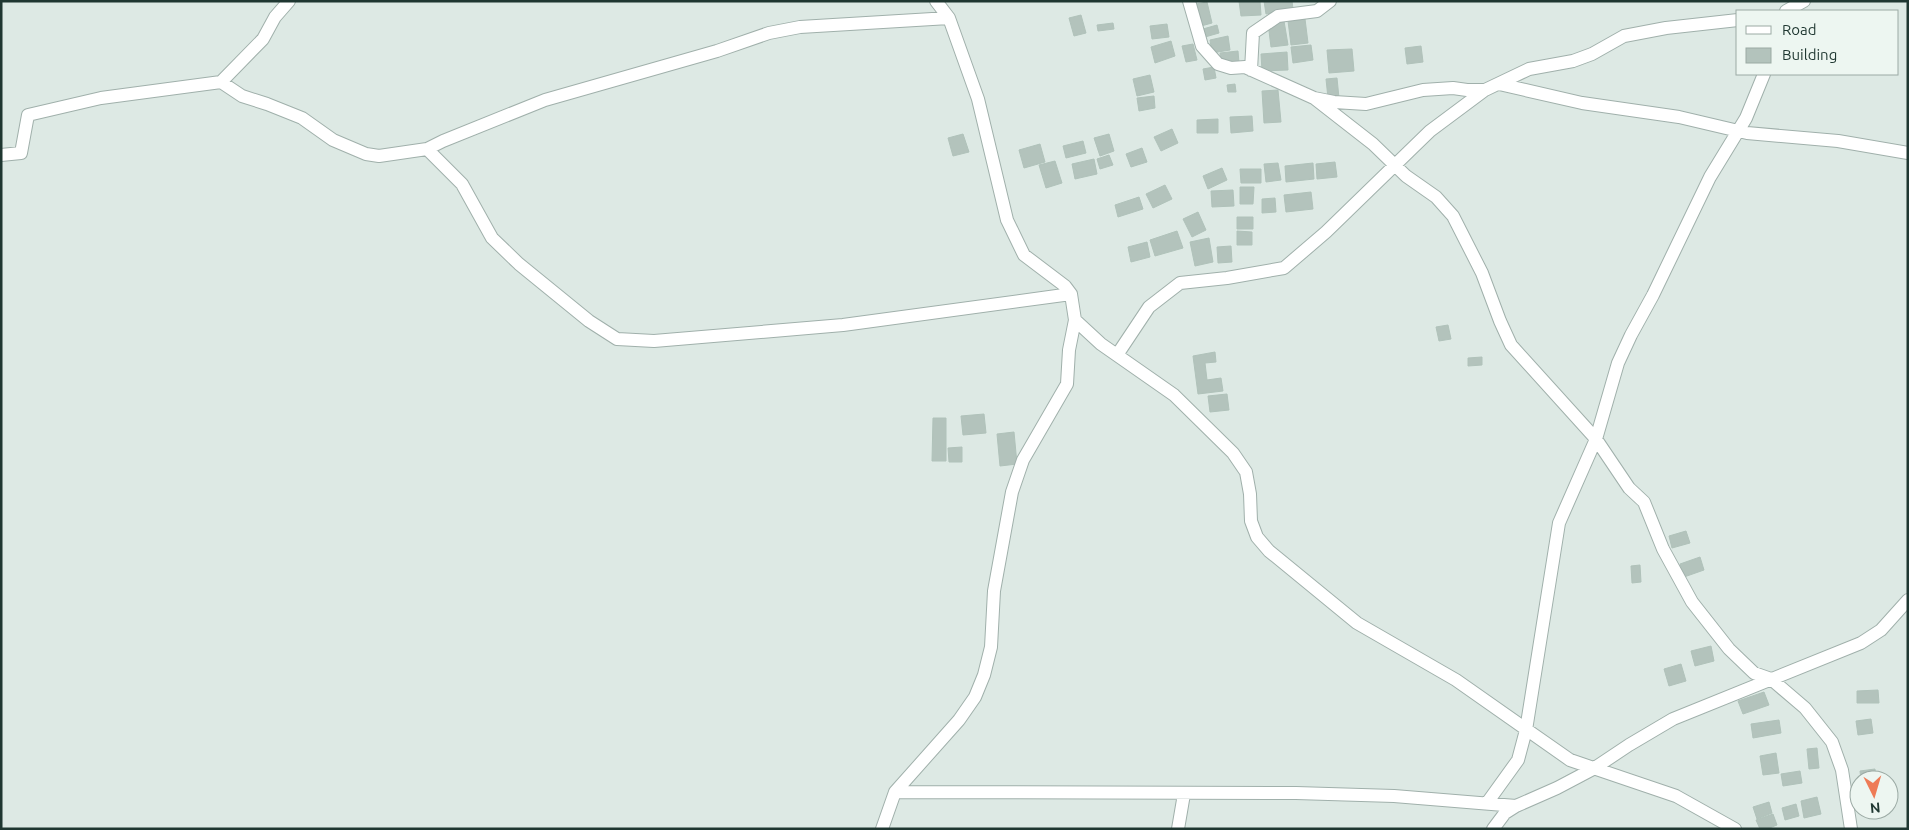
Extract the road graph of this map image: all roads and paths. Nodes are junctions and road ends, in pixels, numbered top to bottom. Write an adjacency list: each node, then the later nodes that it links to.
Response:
1 (289, 1): 11 (street)
2 (936, 1): 7 (street)
3 (1189, 1): 9 (street)
4 (1330, 1): 9 (street)
5 (1804, 1): 6 (street)
6 (1791, 8)
7 (949, 18): 16 (street); 20 (street)
8 (1736, 20): 12 (street)
9 (1251, 70): 14 (street)
10 (1764, 75): 15 (street)
11 (221, 82): 16 (street); 18 (street)
12 (1499, 84): 13 (street); 15 (street)
13 (1485, 90): 14 (street); 19 (street)
14 (1314, 98): 19 (street)
15 (1738, 130): 17 (street); 23 (street)
16 (427, 149): 20 (street)
17 (1908, 153)
18 (1, 155)
19 (1395, 166): 22 (street); 23 (street)
20 (1071, 294): 21 (street)
21 (1075, 320): 22 (street); 28 (street)
22 (1117, 355): 26 (street)
23 (1596, 439): 25 (street); 26 (street)
24 (1908, 600): 25 (street)
25 (1771, 679): 27 (street); 36 (street)
26 (1526, 730): 27 (street); 30 (street)
27 (1593, 769): 31 (street); 35 (street)
28 (895, 792): 29 (street); 32 (street)
29 (1184, 794): 30 (street); 33 (street)
30 (1487, 803): 31 (street)
31 (1516, 806): 34 (street)
32 (882, 829)
33 (1178, 829)
34 (1493, 829)
35 (1735, 829)
36 (1851, 829)

